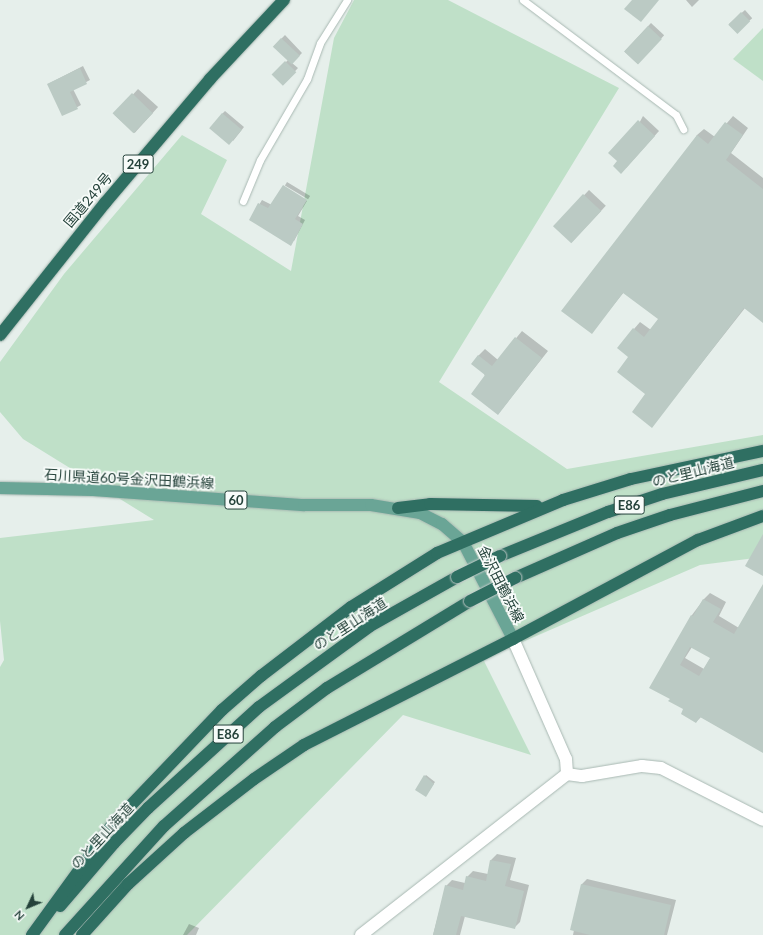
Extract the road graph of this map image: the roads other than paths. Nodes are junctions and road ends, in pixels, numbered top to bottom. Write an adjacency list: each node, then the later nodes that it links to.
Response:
1 (284, 0): 6 (highway, 国道249号 / 249)
2 (347, 0): 5 (lane)
3 (523, 0): 4 (lane)
4 (683, 129)
5 (243, 202)
6 (0, 335)
7 (763, 451): 11 (highway)
8 (763, 470): 19 (highway, のと里山海道 / E86, bridge)
9 (0, 488): 12 (main road, 石川県道60号金沢田鶴浜線 / 60)
10 (763, 491): 20 (highway, E86, bridge)
11 (554, 503): 12 (highway); 14 (highway)
12 (398, 508): 14 (main road, 石川県道60号金沢田鶴浜線 / 60)
13 (763, 516): 15 (highway)
14 (463, 542): 15 (main road, 金沢田鶴浜線 / 60); 18 (highway)
15 (513, 639): 16 (street); 21 (highway)
16 (567, 774): 17 (street); 22 (street)
17 (763, 820)
18 (32, 935)
19 (37, 935)
20 (65, 935)
21 (82, 935)
22 (361, 935)

